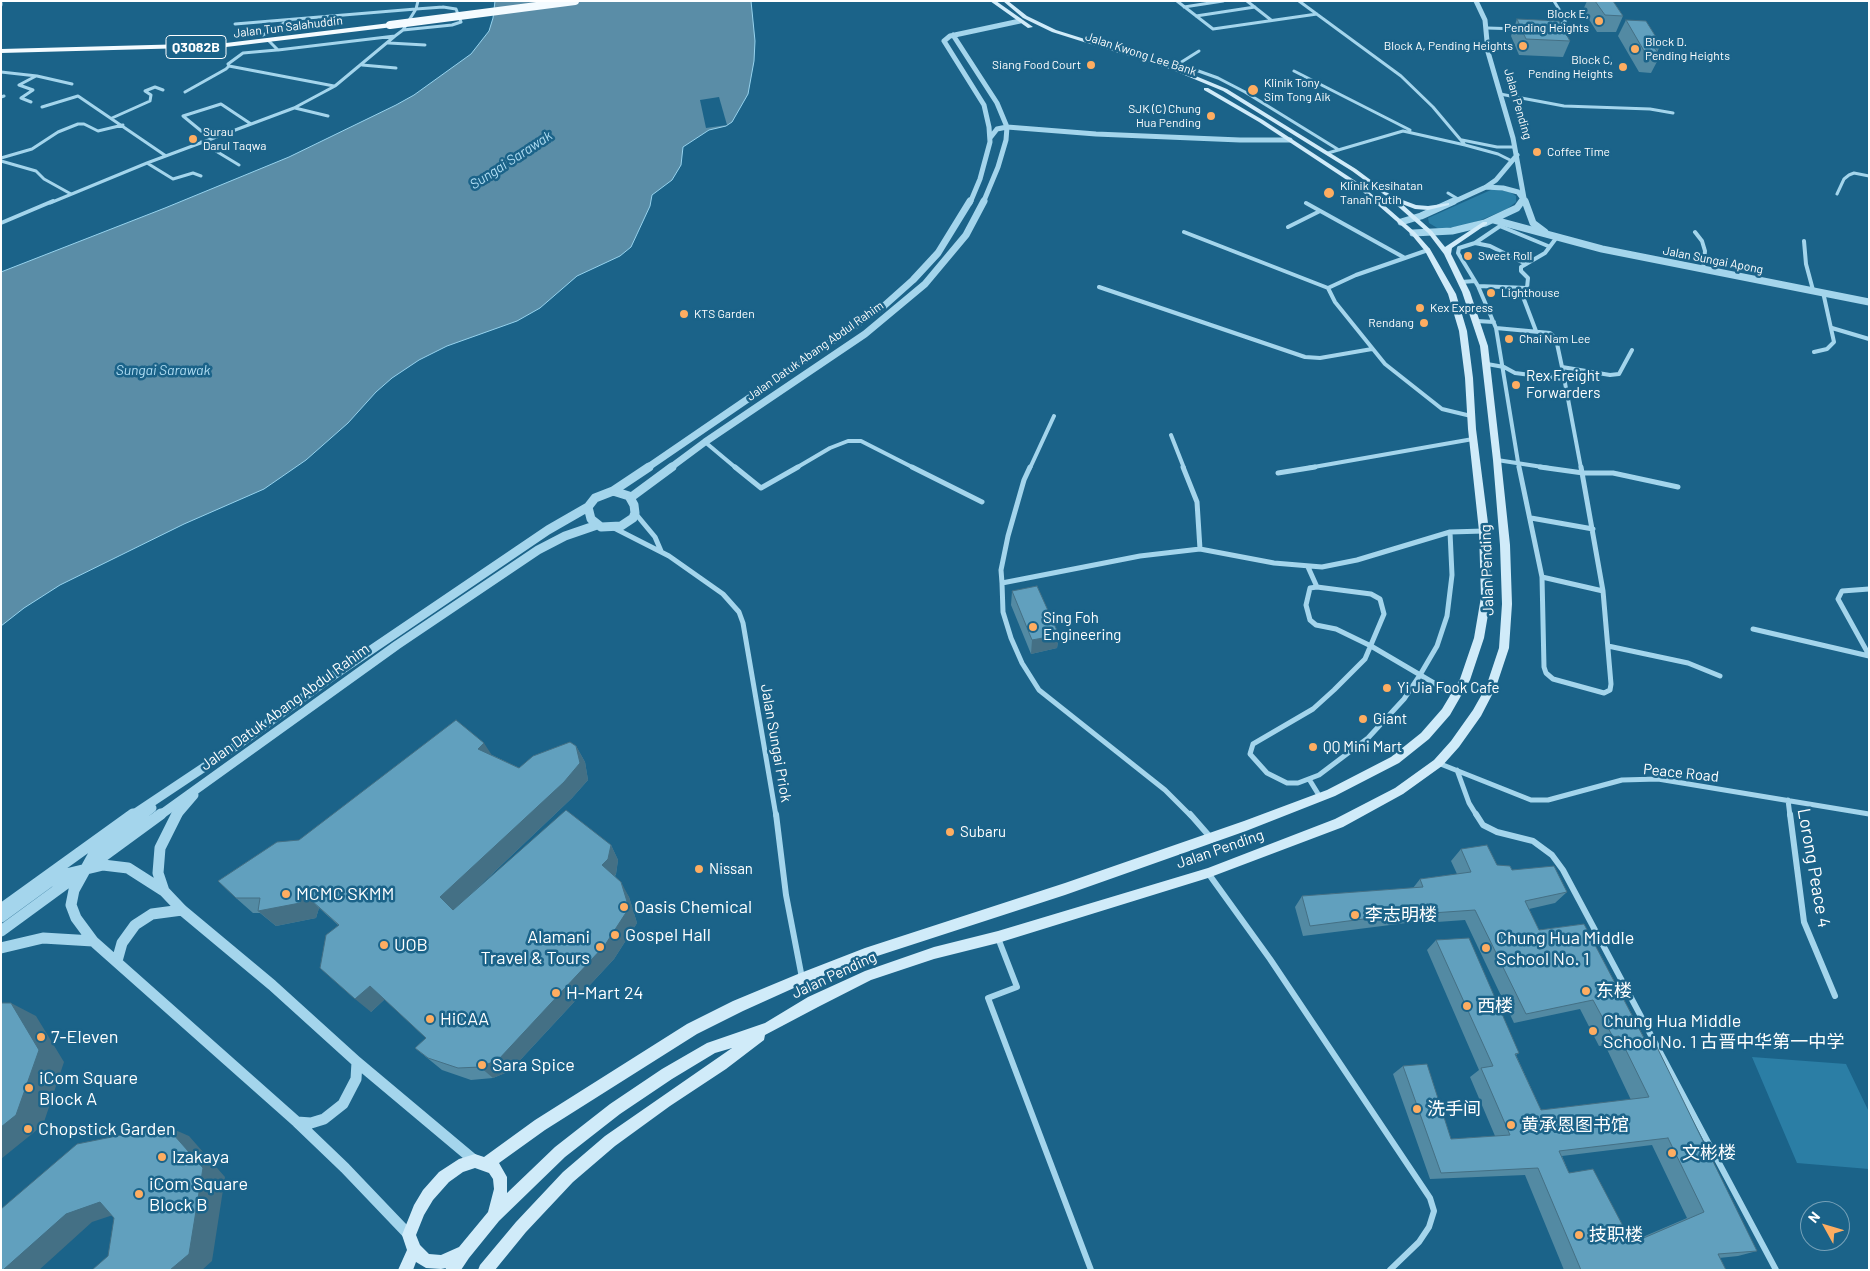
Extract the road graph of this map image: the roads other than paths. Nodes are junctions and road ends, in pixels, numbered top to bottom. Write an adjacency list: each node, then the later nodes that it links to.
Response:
1 (418, 1): 14 (street)
2 (530, 1): 20 (highway, Jalan Tun Salahuddin)
3 (575, 1): 20 (highway, Jalan Tun Salahuddin, bridge)
4 (992, 1): 19 (main road, Jalan Kwong Lee Bank)
5 (1005, 1): 39 (main road, Jalan Kwong Lee Bank)
6 (1177, 1): 12 (street)
7 (1223, 1): 12 (street)
8 (1247, 1): 13 (street)
9 (1300, 1): 15 (street)
10 (1476, 1): 22 (street, Jalan Pending)
11 (1554, 1): 23 (street)
12 (1184, 7): 16 (street)
13 (1255, 7): 16 (street); 17 (street)
14 (416, 9): 18 (street); 25 (street); 25 (street)
15 (1318, 14): 17 (street); 66 (street)
16 (1196, 16): 17 (street)
17 (1272, 20)
18 (289, 21): 21 (street); 28 (street)
19 (1020, 21): 26 (street); 65 (main road, Jalan Kwong Lee Bank)
20 (390, 23): 28 (highway, Jalan Tun Salahuddin / Q3082B)
21 (235, 24)
22 (1487, 28): 24 (street); 47 (street, Jalan Pending)
23 (1553, 28)
24 (1524, 29)
25 (402, 30): 27 (street)
26 (953, 35): 52 (street, Jalan Datuk Abang Abdul Rahim); 63 (street, Jalan Datuk Abang Abdul Rahim)
27 (395, 36): 30 (street); 32 (street)
28 (266, 38): 29 (highway, Jalan Tun Salahuddin); 32 (street); 33 (highway, Jalan Tun Salahuddin / Q3082B)
29 (106, 41)
30 (389, 43): 31 (street); 36 (street)
31 (426, 45)
32 (278, 50): 37 (street)
33 (1, 51)
34 (1199, 51): 35 (street)
35 (1179, 64): 39 (street); 70 (street)
36 (362, 65): 38 (street); 44 (street)
37 (229, 66): 44 (street); 46 (street)
38 (396, 68)
39 (1172, 68): 71 (main road, Jalan Kwong Lee Bank)
40 (1294, 70): 57 (street)
41 (1, 72): 42 (street)
42 (37, 76): 43 (street); 48 (street)
43 (72, 84)
44 (335, 86): 50 (street)
45 (163, 90): 54 (street)
46 (185, 92)
47 (1500, 94): 51 (street); 69 (street, Jalan Pending)
48 (31, 102)
49 (42, 107): 54 (street)
50 (294, 108): 53 (street); 55 (street)
51 (1672, 113)
52 (1003, 114): 58 (street, Jalan Datuk Abang Abdul Rahim); 59 (street)
53 (328, 116)
54 (112, 118): 56 (street)
55 (251, 124): 62 (street); 62 (street)
56 (123, 125): 73 (street); 74 (street)
57 (1396, 125): 60 (street); 61 (street)
58 (1007, 127): 59 (street); 63 (street); 64 (street, Jalan Datuk Abang Abdul Rahim)
59 (1040, 131): 64 (street); 65 (street)
60 (1413, 132): 61 (street); 68 (street)
61 (1391, 133): 70 (street)
62 (211, 138): 67 (street)
63 (990, 138): 142 (street, Jalan Datuk Abang Abdul Rahim)
64 (1006, 140): 136 (street, Jalan Datuk Abang Abdul Rahim)
65 (1290, 140): 92 (main road, Jalan Kwong Lee Bank)
66 (1461, 140): 68 (street); 69 (street)
67 (202, 142): 73 (street); 77 (street)
68 (1465, 144): 75 (street)
69 (1515, 147): 72 (street, Jalan Pending)
70 (1339, 150): 71 (street)
71 (1328, 153): 84 (main road, Jalan Kwong Lee Bank)
72 (1517, 155): 75 (street, Jalan Pending); 85 (street)
73 (166, 156): 76 (street)
74 (1, 161): 82 (street)
75 (1512, 161): 80 (street, Jalan Pending)
76 (148, 163): 78 (street); 82 (street)
77 (239, 165)
78 (201, 176)
79 (1869, 176): 83 (street)
80 (1486, 187): 85 (street); 86 (street, Jalan Pending)
81 (1448, 193): 86 (street)
82 (71, 194): 93 (street)
83 (1837, 194)
84 (1388, 195): 88 (main road); 90 (main road, Jalan Kwong Lee Bank)
85 (1524, 198): 91 (street); 101 (street)
86 (1458, 200): 88 (street, Jalan Pending)
87 (1306, 204): 89 (street)
88 (1447, 204): 90 (street, Jalan Pending)
89 (1320, 211): 96 (street); 107 (street)
90 (1414, 218): 92 (street, Jalan Pending); 98 (main road, Jalan Pending)
91 (1494, 220): 94 (street); 95 (street, Jalan Sungai Apong)
92 (1401, 222): 100 (main road, Jalan Pending)
93 (1, 223)
94 (1485, 224): 98 (street); 106 (main road)
95 (1504, 225): 101 (street, Jalan Sungai Apong); 103 (street); 104 (street)
96 (1288, 227)
97 (1184, 232): 114 (street)
98 (1430, 232): 100 (street); 106 (main road, Jalan Pending)
99 (1695, 232): 109 (street)
100 (1414, 233): 105 (main road, Jalan Pending)
101 (1556, 237): 104 (street); 109 (street, Jalan Sungai Apong)
102 (1804, 241): 116 (street)
103 (1475, 243): 108 (street); 110 (street)
104 (1548, 246): 108 (street)
105 (1428, 250): 107 (street); 133 (main road, Jalan Pending)
106 (1447, 254): 111 (main road, Jalan Pending)
107 (1405, 258): 114 (street)
108 (1526, 264): 115 (street)
109 (1703, 270): 116 (street, Jalan Sungai Apong)
110 (1475, 281): 111 (street); 112 (street)
111 (1461, 282): 119 (main road, Jalan Pending)
112 (1478, 286): 115 (street); 120 (street)
113 (1099, 287): 125 (street)
114 (1328, 288): 125 (street)
115 (1520, 289): 123 (street)
116 (1813, 290): 117 (street, Jalan Sungai Apong)
117 (1823, 292): 118 (street, Jalan Sungai Apong); 122 (street)
118 (1869, 302)
119 (1477, 321): 120 (street); 128 (main road, Jalan Pending)
120 (1494, 322): 121 (street)
121 (1496, 328): 123 (street); 129 (street)
122 (1832, 328): 124 (street); 127 (street)
123 (1536, 331): 130 (street)
124 (1869, 339)
125 (1372, 349): 133 (street)
126 (1632, 350): 130 (street)
127 (1814, 352)
128 (1487, 364): 129 (street); 137 (main road, Jalan Pending)
129 (1504, 367): 131 (street); 138 (street)
130 (1562, 367): 131 (street)
131 (1563, 380): 140 (street)
132 (1054, 416): 157 (street)
133 (1471, 416): 135 (main road, Jalan Pending)
134 (1171, 435): 153 (street)
135 (1473, 439): 139 (street); 151 (main road, Jalan Pending)
136 (705, 442): 143 (street, Jalan Datuk Abang Abdul Rahim); 144 (street)
137 (1497, 460): 138 (street); 169 (main road, Jalan Pending)
138 (1518, 464): 140 (street); 147 (street)
139 (1278, 473)
140 (1583, 473): 141 (street); 150 (street)
141 (1678, 487)
142 (613, 491): 143 (street); 145 (street)
143 (630, 498): 146 (street)
144 (982, 502)
145 (588, 507): 148 (street); 168 (street, Jalan Datuk Abang Abdul Rahim)
146 (635, 513): 149 (street); 154 (street)
147 (1531, 518): 150 (street); 156 (street)
148 (597, 525): 149 (street); 172 (street, Jalan Datuk Abang Abdul Rahim)
149 (613, 528): 154 (street, Jalan Sungai Priok)
150 (1593, 529): 160 (street)
151 (1484, 531): 152 (street); 167 (main road, Jalan Pending)
152 (1450, 532): 155 (street); 165 (street)
153 (1200, 549): 155 (street); 157 (street)
154 (661, 551): 188 (street, Jalan Sungai Priok)
155 (1308, 567): 158 (street)
156 (1542, 577): 160 (street); 163 (street)
157 (1002, 582): 176 (street)
158 (1317, 587): 162 (street); 162 (street)
159 (1869, 589): 164 (street)
160 (1603, 591): 163 (street)
161 (1752, 629): 164 (street)
162 (1371, 646): 165 (street); 171 (street)
163 (1608, 646): 166 (street)
164 (1869, 656)
165 (1420, 675): 167 (street); 171 (street)
166 (1720, 676)
167 (1456, 696): 173 (main road, Jalan Pending)
168 (236, 746): 177 (street); 180 (street, Jalan Datuk Abang Abdul Rahim)
169 (1438, 763): 170 (street, Peace Road); 178 (main road, Jalan Pending)
170 (1457, 770): 174 (street, Peace Road); 203 (street)
171 (1309, 779): 173 (street)
172 (204, 783): 177 (street, Jalan Datuk Abang Abdul Rahim); 179 (street)
173 (1320, 797): 176 (main road, Jalan Pending)
174 (1788, 800): 175 (street, Peace Road); 189 (street, Lorong Peace 4)
175 (1869, 814)
176 (1211, 838): 188 (main road, Jalan Pending)
177 (84, 871): 179 (street); 182 (street); 183 (street, Jalan Datuk Abang Abdul Rahim); 185 (street)
178 (1208, 873): 184 (main road, Jalan Pending); 202 (street)
179 (164, 891): 181 (street)
180 (1, 909)
181 (182, 910): 187 (street); 191 (street)
182 (1, 917)
183 (1, 931)
184 (998, 937): 190 (main road, Jalan Pending); 201 (street)
185 (93, 942): 186 (street); 187 (street)
186 (1, 948)
187 (117, 961): 192 (street)
188 (802, 978): 193 (main road, Jalan Pending)
189 (1834, 996)
190 (768, 1028): 194 (main road, Jalan Pending); 200 (main road)
191 (358, 1062): 192 (street); 193 (street)
192 (297, 1122): 195 (street)
193 (481, 1162): 194 (main road); 195 (main road)
194 (494, 1216): 197 (main road)
195 (409, 1235): 196 (main road)
196 (414, 1250): 197 (main road); 198 (main road)
197 (464, 1252): 199 (main road)
198 (406, 1270)
199 (452, 1270)
200 (486, 1270)
201 (1091, 1270)
202 (1390, 1270)
203 (1776, 1270)

